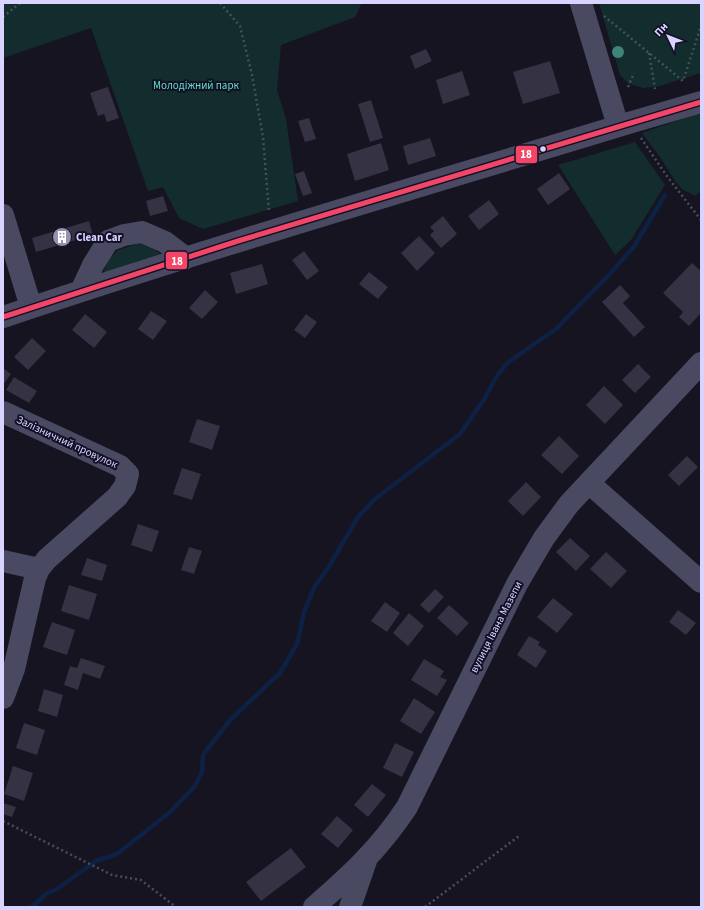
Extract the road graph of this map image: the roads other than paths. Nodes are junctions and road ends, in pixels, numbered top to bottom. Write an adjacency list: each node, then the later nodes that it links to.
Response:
1 (581, 3): 3 (street)
2 (701, 102): 3 (street)
3 (618, 126): 5 (street)
4 (3, 215): 8 (street)
5 (186, 258): 7 (street); 7 (street)
6 (34, 267): 8 (street)
7 (81, 291): 8 (street)
8 (38, 305): 9 (street)
9 (3, 317)
10 (701, 363): 12 (street, вулиця Івана Мазепи)
11 (3, 412): 14 (street, Залізничний провулок)
12 (589, 483): 15 (street); 17 (street, вулиця Івана Мазепи)
13 (3, 561): 14 (street)
14 (39, 569): 16 (street, Залізничний провулок)
15 (701, 582)
16 (3, 698)
17 (367, 858): 18 (street, вулиця Івана Мазепи); 19 (street)
18 (314, 907)
19 (350, 907)

